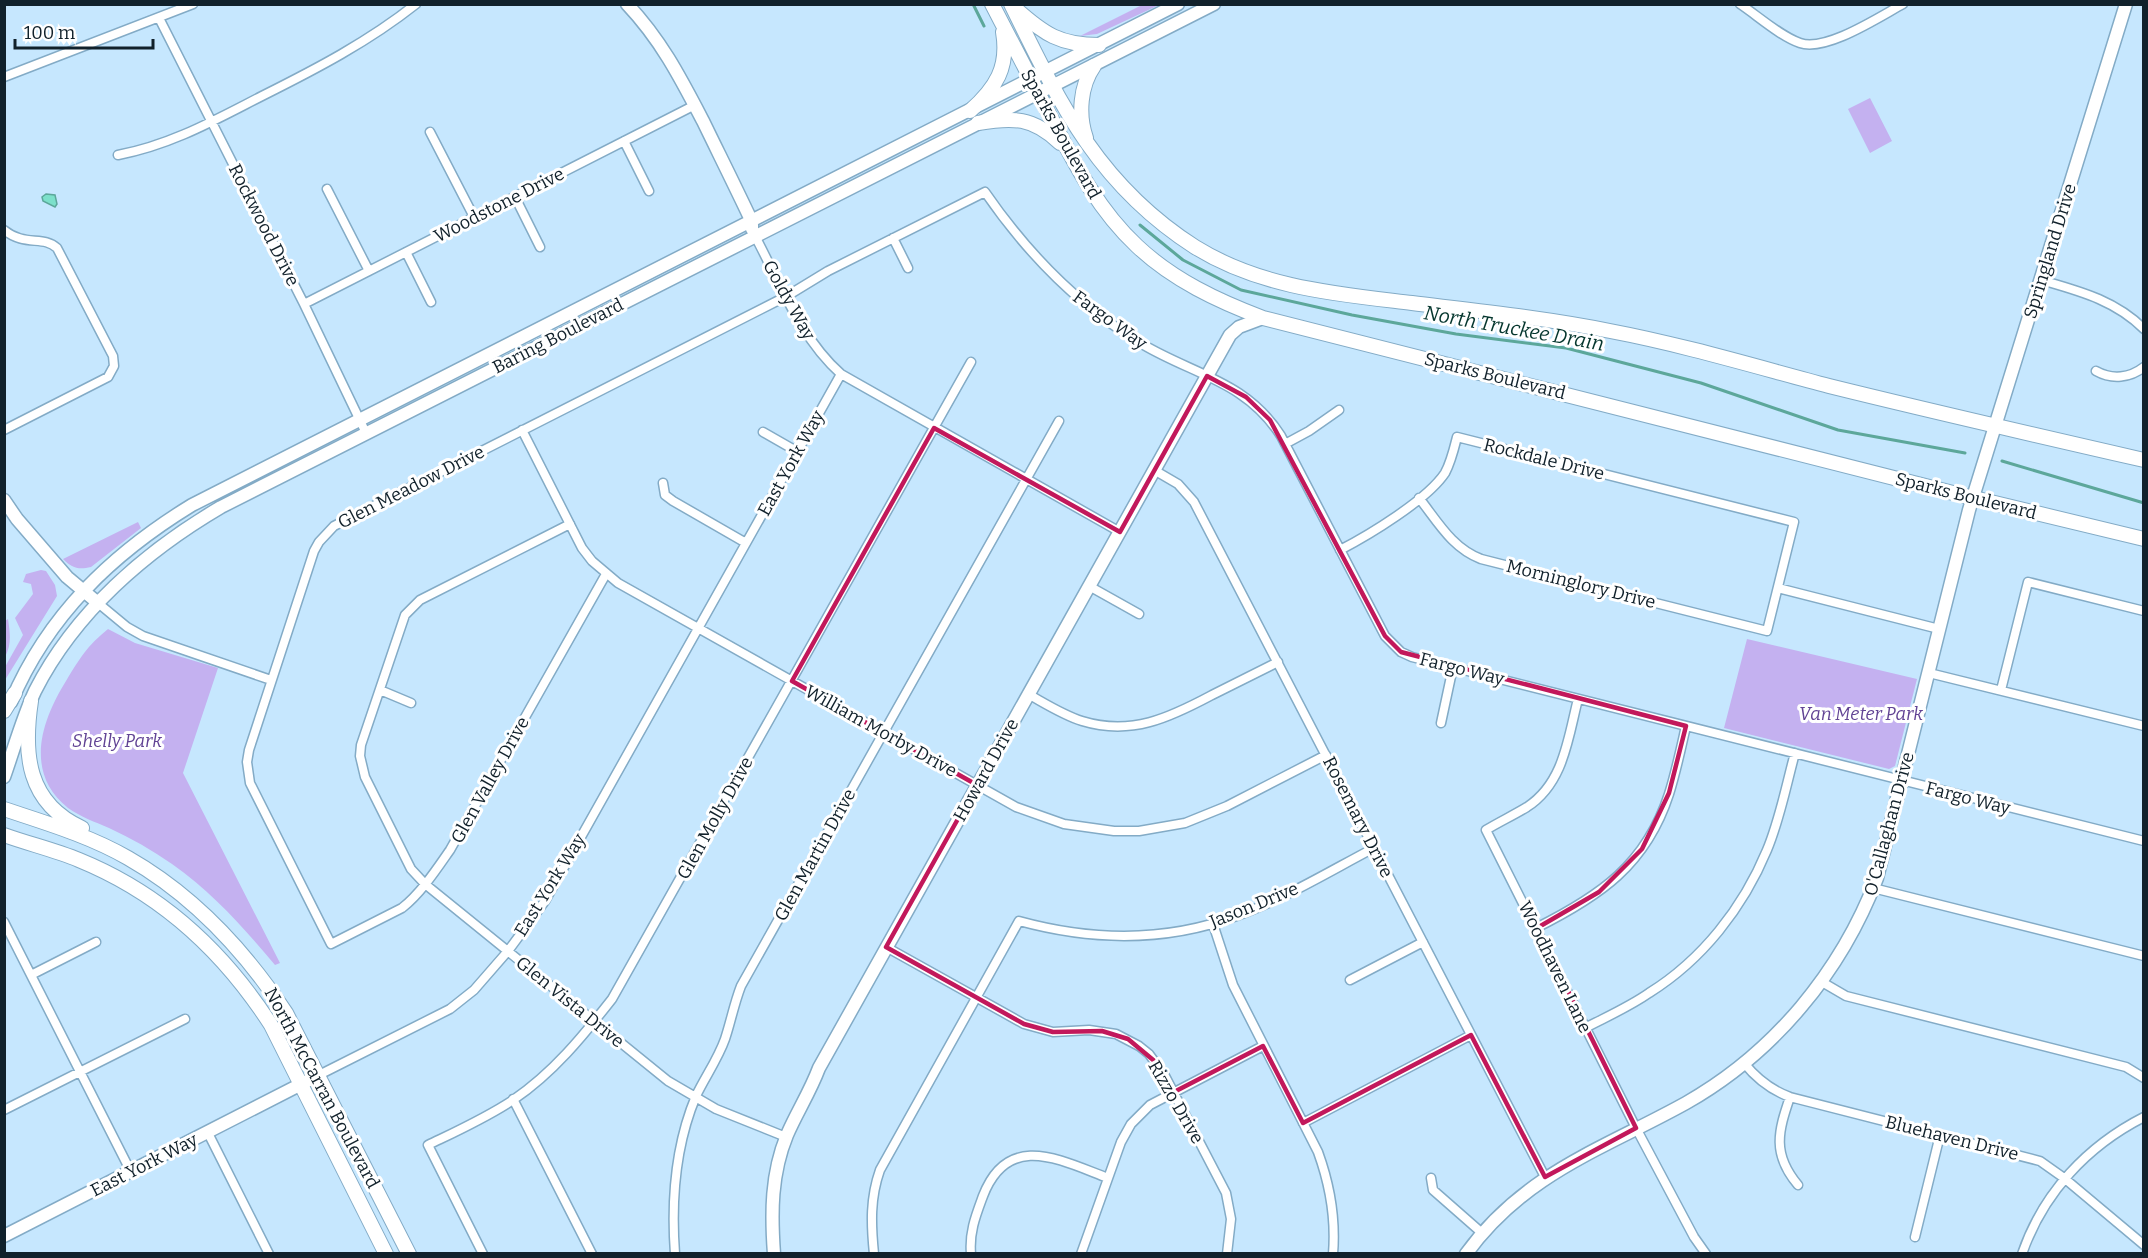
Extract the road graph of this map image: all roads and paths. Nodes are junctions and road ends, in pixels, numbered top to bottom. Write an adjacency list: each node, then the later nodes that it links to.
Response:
1 (193, 4): 11 (street)
2 (416, 4): 22 (street)
3 (627, 4): 20 (street, Goldy Way)
4 (992, 4): 12 (main road, Sparks Boulevard)
5 (1011, 4): 13 (main road); 15 (main road, Sparks Boulevard)
6 (1178, 4): 13 (street, Baring Boulevard)
7 (1214, 4): 14 (street, Baring Boulevard)
8 (1740, 4): 9 (street)
9 (1903, 4)
10 (2126, 4): 42 (street, Springland Drive)
11 (159, 18): 16 (street); 22 (street, Rockwood Drive)
12 (1000, 21): 17 (main road, Sparks Boulevard); 21 (main road)
13 (1099, 45): 15 (street, Baring Boulevard)
14 (1094, 66): 18 (street, Baring Boulevard); 26 (main road)
15 (1045, 73): 17 (street, Baring Boulevard); 18 (main road, Sparks Boulevard)
16 (4, 77)
17 (1031, 80): 19 (main road, Sparks Boulevard); 21 (street, Baring Boulevard)
18 (1052, 88): 19 (street, Baring Boulevard); 26 (main road, Sparks Boulevard)
19 (1038, 94): 23 (street, Baring Boulevard); 27 (main road, Sparks Boulevard)
20 (694, 105): 25 (street, Woodstone Drive); 34 (street, Goldy Way)
21 (970, 111): 34 (street, Baring Boulevard)
22 (212, 122): 28 (street); 45 (street, Rockwood Drive)
23 (978, 123): 27 (main road); 36 (street, Baring Boulevard)
24 (430, 132): 33 (street)
25 (624, 141): 30 (street); 32 (street, Woodstone Drive)
26 (1090, 148): 56 (main road, Sparks Boulevard)
27 (1068, 151): 46 (main road, Sparks Boulevard)
28 (118, 155)
29 (327, 189): 41 (street)
30 (649, 191)
31 (985, 192): 37 (street, Glen Meadow Drive); 52 (street, Fargo Way)
32 (515, 197): 33 (street, Woodstone Drive); 38 (street)
33 (474, 218): 39 (street, Woodstone Drive)
34 (752, 222): 36 (street, Goldy Way); 54 (street, Baring Boulevard)
35 (4, 230): 58 (street)
36 (755, 236): 43 (street, Goldy Way); 61 (street, Baring Boulevard)
37 (893, 238): 40 (street); 43 (street, Glen Meadow Drive)
38 (540, 247)
39 (406, 252): 41 (street, Woodstone Drive); 44 (street)
40 (908, 268)
41 (369, 271): 45 (street, Woodstone Drive)
42 (2041, 280): 47 (street); 56 (street, Springland Drive)
43 (787, 296): 51 (street, Goldy Way); 59 (street, Glen Meadow Drive)
44 (431, 302)
45 (304, 304): 54 (street, Rockwood Drive)
46 (1263, 318): 52 (street, Howard Drive); 68 (main road, Sparks Boulevard)
47 (2144, 329)
48 (971, 362): 57 (street, Glen Molly Drive)
49 (2144, 367): 50 (street)
50 (2097, 371)
51 (842, 374): 57 (street, Goldy Way); 63 (street, East York Way)
52 (1207, 376): 62 (street, Fargo Way); 65 (street, Howard Drive)
53 (1339, 410): 62 (street)
54 (360, 420): 61 (street, Rockwood Drive); 79 (street, Baring Boulevard)
55 (1059, 421): 66 (street, Glen Martin Drive)
56 (1994, 426): 64 (main road, Sparks Boulevard); 68 (street, Springland Drive)
57 (934, 428): 66 (street, Goldy Way); 89 (street, Glen Molly Drive)
58 (4, 430)
59 (522, 430): 71 (street, William Morby Drive); 88 (street, Glen Meadow Drive)
60 (763, 432): 63 (street)
61 (366, 433): 80 (street, Baring Boulevard)
62 (1285, 444): 75 (street, Fargo Way)
63 (798, 452): 74 (street, East York Way)
64 (2144, 460)
65 (1154, 470): 72 (street, Howard Drive); 85 (street, Rosemary Drive)
66 (1026, 479): 72 (street, Goldy Way); 102 (street, Glen Martin Drive)
67 (663, 483): 74 (street)
68 (1973, 497): 73 (main road, Sparks Boulevard); 84 (street, O'Callaghan Drive)
69 (1419, 498): 75 (street, Rockdale Drive); 78 (street, Morninglory Drive); 78 (street, Rockdale Drive)
70 (4, 500): 79 (street)
71 (570, 524): 76 (street, William Morby Drive); 90 (street, Glen Vista Drive)
72 (1120, 532): 77 (street, Howard Drive)
73 (2144, 538)
74 (746, 543): 83 (street, East York Way)
75 (1340, 550): 86 (street, Fargo Way)
76 (606, 574): 83 (street, William Morby Drive); 113 (street, Glen Valley Drive)
77 (1089, 586): 82 (street); 93 (street, Howard Drive)
78 (1778, 588): 84 (street)
79 (83, 590): 80 (street); 92 (street, Baring Boulevard)
80 (98, 603): 88 (street); 95 (street, Baring Boulevard)
81 (2144, 611): 91 (street)
82 (1139, 614)
83 (698, 628): 89 (street, William Morby Drive); 122 (street, East York Way)
84 (1939, 629): 87 (street, O'Callaghan Drive)
85 (1278, 662): 93 (street); 104 (street, Rosemary Drive)
86 (1453, 667): 94 (street, Fargo Way); 99 (street)
87 (1929, 672): 91 (street); 106 (street, O'Callaghan Drive)
88 (271, 680): 120 (street, Glen Meadow Drive)
89 (792, 681): 102 (street, William Morby Drive); 129 (street, Glen Molly Drive)
90 (380, 690): 96 (street); 113 (street, Glen Vista Drive)
91 (2001, 690): 101 (street)
92 (15, 693): 97 (main road); 98 (street, Baring Boulevard)
93 (1028, 694): 107 (street, Howard Drive)
94 (1578, 699): 100 (street, Fargo Way); 117 (street, Woodhaven Lane)
95 (31, 701): 105 (street, Baring Boulevard); 112 (main road)
96 (411, 703)
97 (4, 711)
98 (4, 717)
99 (1441, 723)
100 (1686, 726): 103 (street, Fargo Way); 117 (street)
101 (2144, 726)
102 (884, 733): 107 (street, William Morby Drive); 140 (street, Glen Martin Drive)
103 (1795, 753): 106 (street, Fargo Way); 130 (street)
104 (1326, 755): 107 (street, William Morby Drive); 111 (street, Rosemary Drive)
105 (4, 777)
106 (1901, 781): 110 (street, Fargo Way); 114 (street, O'Callaghan Drive)
107 (977, 785): 121 (street, Howard Drive)
108 (4, 809): 112 (main road, North McCarran Boulevard)
109 (4, 835): 137 (main road, North McCarran Boulevard)
110 (2144, 841)
111 (1374, 848): 116 (street, Jason Drive); 119 (street, Rosemary Drive)
112 (126, 857): 135 (main road, North McCarran Boulevard)
113 (425, 884): 120 (street, Glen Valley Drive); 122 (street, Glen Vista Drive)
114 (1873, 888): 123 (street); 126 (street, O'Callaghan Drive)
115 (4, 922): 124 (street)
116 (1213, 924): 127 (street, Jason Drive); 132 (street)
117 (1536, 928): 130 (street, Woodhaven Lane)
118 (96, 942): 124 (street)
119 (1423, 942): 125 (street); 131 (street, Rosemary Drive)
120 (331, 944)
121 (886, 947): 127 (street, Rizzo Drive); 148 (street, Howard Drive)
122 (508, 951): 129 (street, Glen Vista Drive); 135 (street, East York Way)
123 (2144, 956)
124 (31, 975): 134 (street)
125 (1350, 980)
126 (1822, 982): 133 (street, O'Callaghan Drive); 136 (street)
127 (976, 997): 138 (street, Rizzo Drive); 166 (street)
128 (185, 1019): 134 (street)
129 (594, 1022): 140 (street, Glen Vista Drive); 141 (street, Glen Molly Drive)
130 (1585, 1028): 145 (street, Woodhaven Lane)
131 (1471, 1035): 144 (street); 152 (street, Rosemary Drive)
132 (1263, 1046): 138 (street); 144 (street)
133 (1744, 1063): 139 (street, Bluehaven Drive); 145 (street, O'Callaghan Drive)
134 (80, 1072): 142 (street); 149 (street)
135 (319, 1076): 137 (street, East York Way); 161 (main road, North McCarran Boulevard)
136 (2144, 1078)
137 (302, 1084): 146 (street, East York Way); 160 (main road, North McCarran Boulevard)
138 (1174, 1092): 150 (street); 169 (street, Rizzo Drive)
139 (1790, 1097): 147 (street, Bluehaven Drive); 154 (street)
140 (695, 1099): 148 (street, Glen Vista Drive); 164 (street, Glen Martin Drive)
141 (513, 1100): 162 (street, Glen Molly Drive); 163 (street)
142 (4, 1110)
143 (2144, 1117): 153 (street)
144 (1303, 1123): 170 (street)
145 (1636, 1128): 152 (street, O'Callaghan Drive); 172 (street, Woodhaven Lane)
146 (208, 1133): 149 (street, East York Way); 159 (street)
147 (1940, 1135): 153 (street, Bluehaven Drive); 157 (street)
148 (786, 1137): 165 (street, Howard Drive)
149 (131, 1172): 156 (street, East York Way)
150 (1108, 1178): 167 (street); 168 (street)
151 (1431, 1178): 155 (street)
152 (1545, 1178): 155 (street, O'Callaghan Drive)
153 (2064, 1178): 158 (street, Bluehaven Drive); 173 (street)
154 (1798, 1185)
155 (1482, 1233): 171 (street, O'Callaghan Drive)
156 (4, 1236)
157 (1915, 1237)
158 (2144, 1245)
159 (269, 1254)
160 (387, 1254)
161 (409, 1254)
162 (483, 1254)
163 (592, 1254)
164 (675, 1254)
165 (774, 1254)
166 (874, 1254)
167 (971, 1254)
168 (1081, 1254)
169 (1227, 1254)
170 (1333, 1254)
171 (1467, 1254)
172 (1706, 1254)
173 (2022, 1254)

